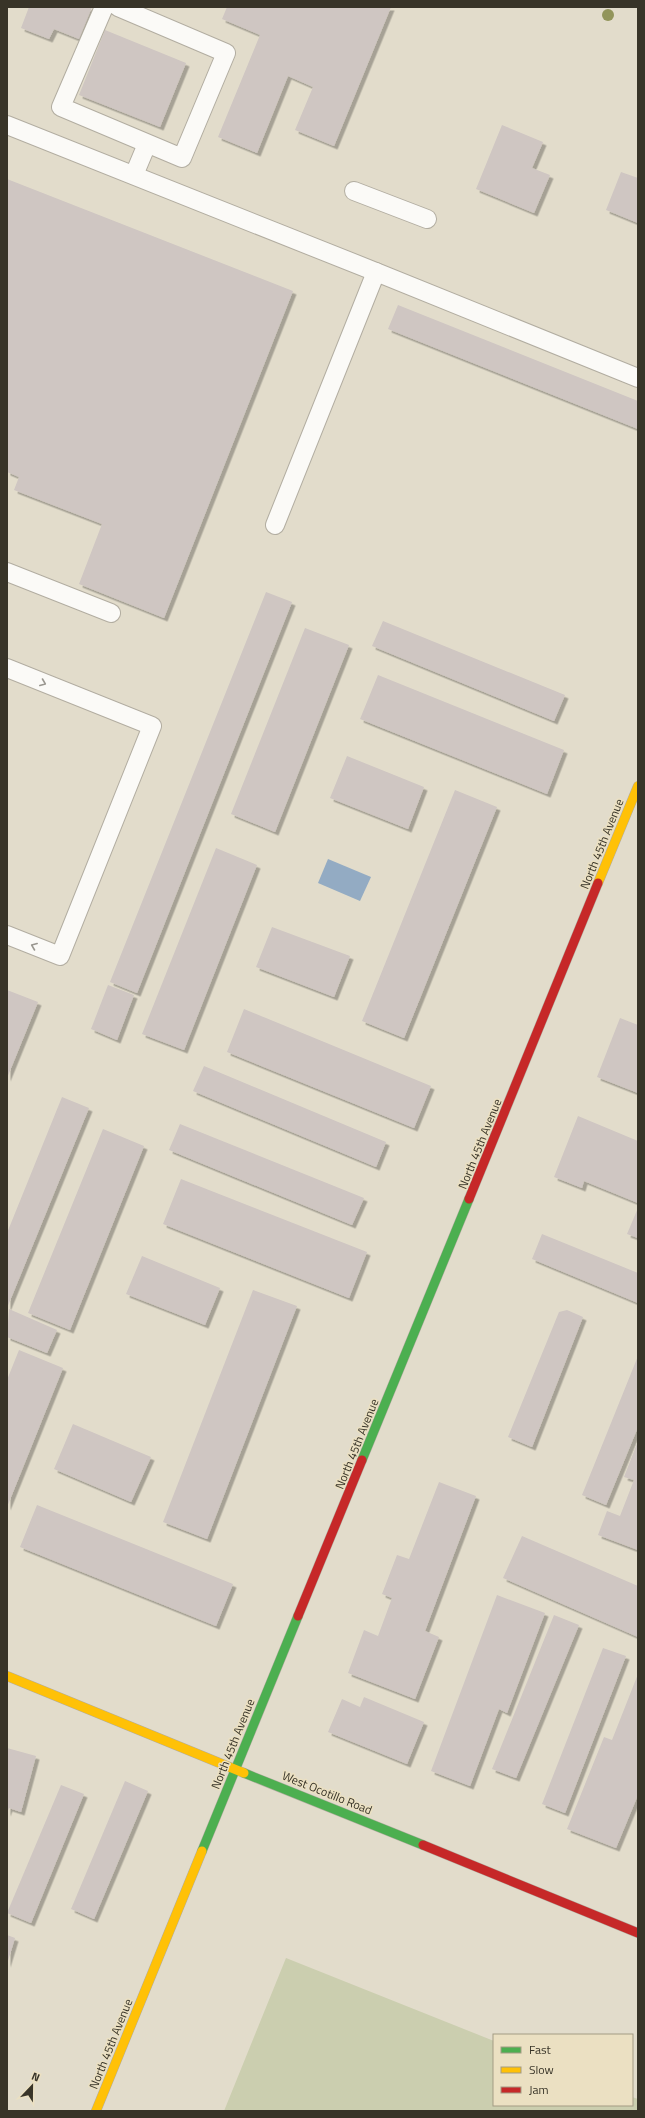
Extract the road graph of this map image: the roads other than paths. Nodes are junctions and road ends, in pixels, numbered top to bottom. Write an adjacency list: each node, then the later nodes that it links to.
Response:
1 (104, 7): 4 (lane)
2 (118, 7): 4 (lane)
3 (7, 125): 5 (lane)
4 (147, 144): 5 (lane)
5 (134, 175): 8 (lane)
6 (354, 191): 7 (lane)
7 (427, 219)
8 (376, 272): 9 (lane); 10 (lane)
9 (638, 378)
10 (275, 525)
11 (7, 572): 12 (lane)
12 (111, 613)
13 (7, 668): 15 (lane, one-way to 15)
14 (638, 786): 17 (street, North 45th Avenue)
15 (7, 935)
16 (7, 1676): 17 (street, West Ocotillo Road)
17 (236, 1768): 18 (street, West Ocotillo Road); 19 (street, North 45th Avenue)
18 (638, 1933)
19 (96, 2111)

